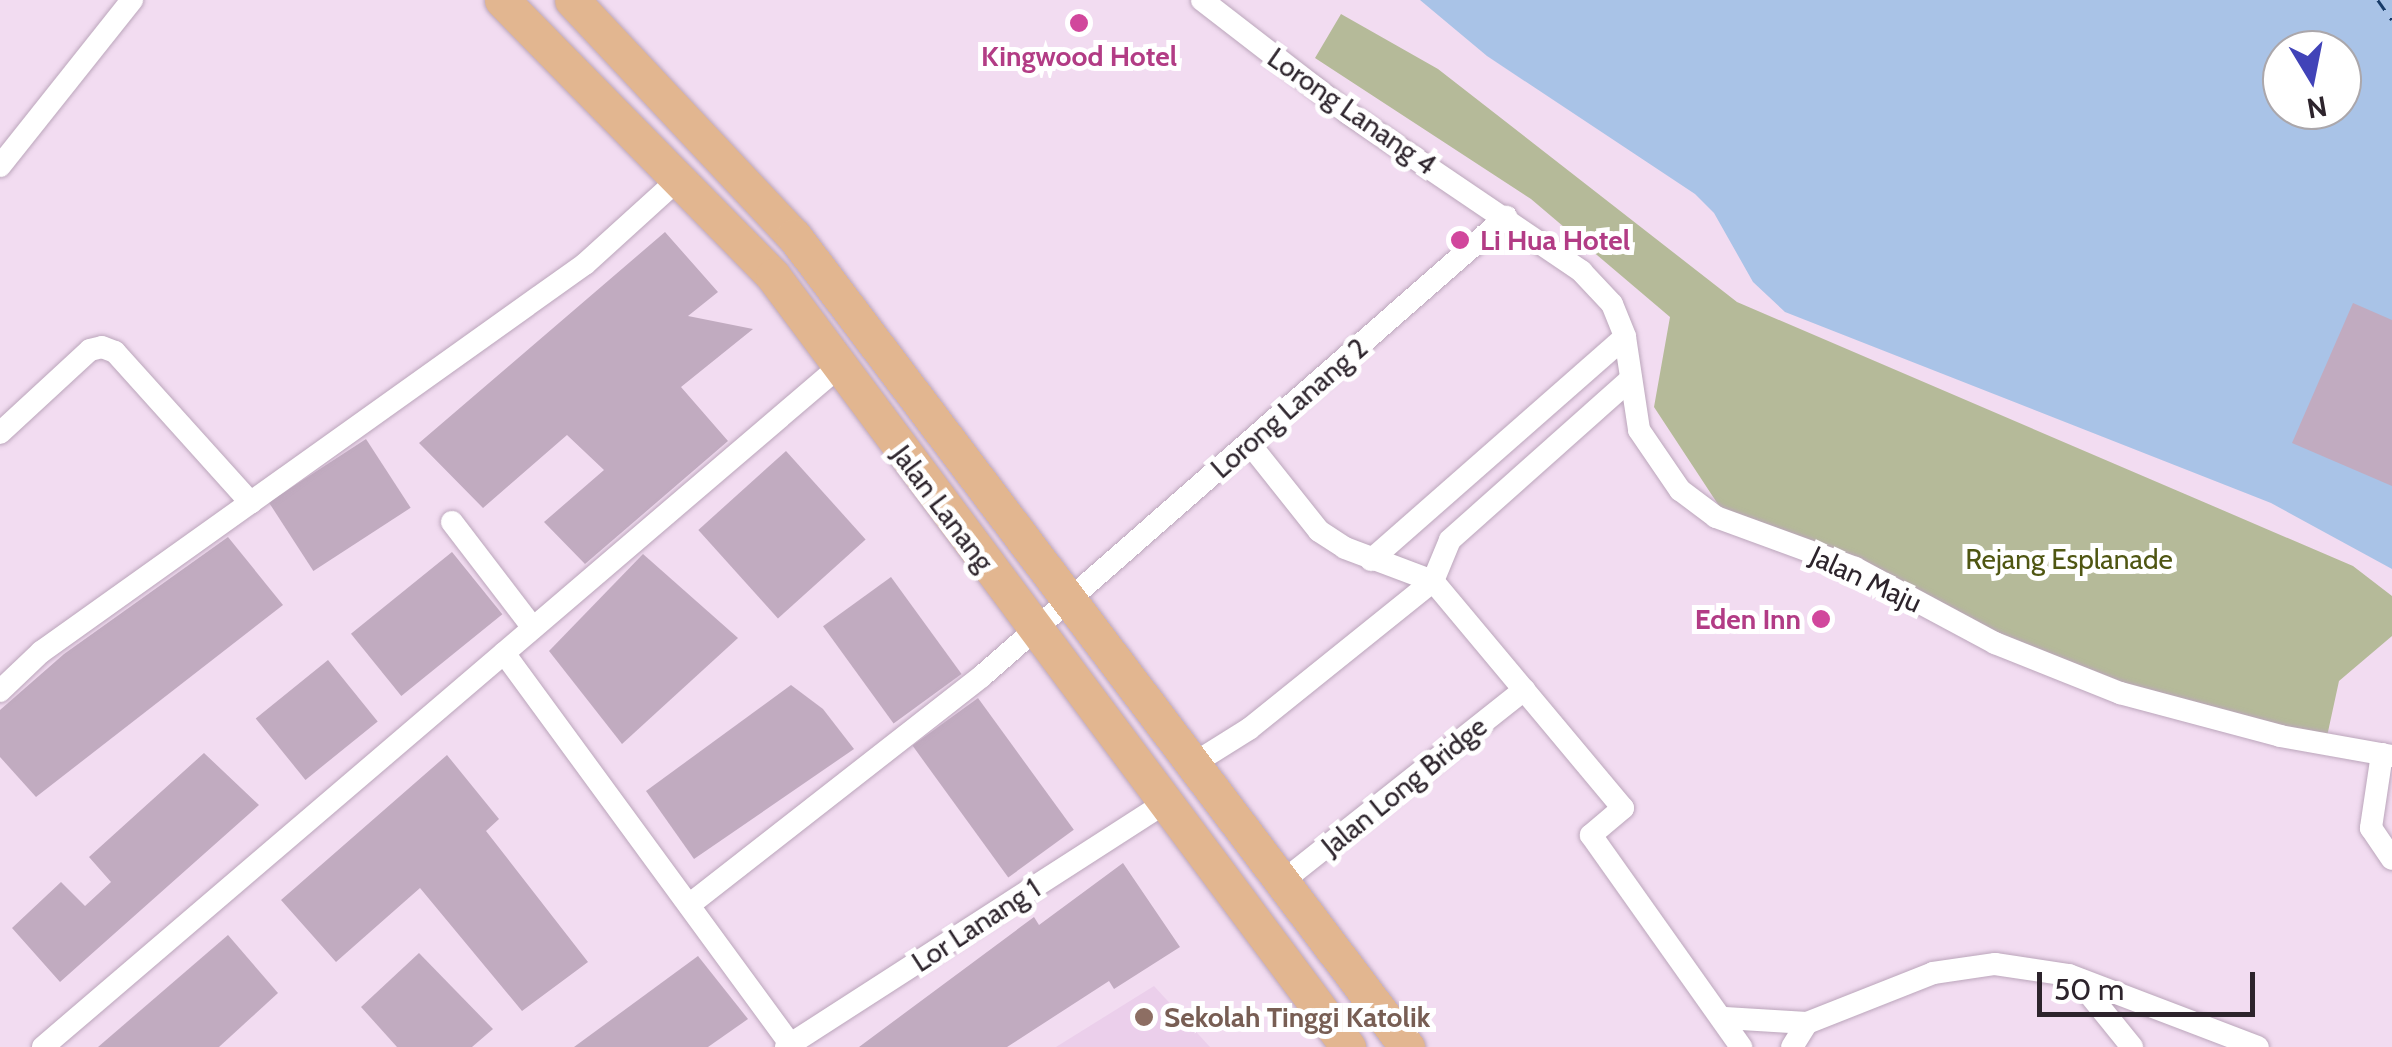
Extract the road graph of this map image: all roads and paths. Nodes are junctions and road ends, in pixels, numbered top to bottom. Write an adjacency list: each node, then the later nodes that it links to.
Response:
1 (132, 0): 5 (street)
2 (502, 0): 6 (main road, Jalan Lanang)
3 (572, 0): 17 (main road, Jalan Lanang)
4 (1202, 0): 7 (street, Lorong Lanang 4)
5 (3, 155)
6 (681, 177): 9 (main road, Jalan Lanang); 13 (street)
7 (1506, 217): 8 (street, Jalan Maju); 12 (street, Lorong Lanang 2)
8 (1625, 337): 10 (street, Jalan Maju); 15 (street)
9 (840, 366): 18 (street); 19 (main road, Jalan Lanang)
10 (1631, 379): 16 (street); 23 (street, Jalan Maju)
11 (0, 433): 13 (street)
12 (1249, 443): 15 (street); 17 (street, Lorong Lanang 2)
13 (251, 502): 22 (street)
14 (452, 522): 18 (street)
15 (1370, 560): 16 (street)
16 (1432, 581): 21 (street); 24 (street)
17 (1072, 599): 19 (street, Lorong Lanang 2); 24 (main road, Jalan Lanang)
18 (533, 628): 20 (street)
19 (1037, 630): 25 (main road, Jalan Lanang); 28 (street, Lorong Lanang 2)
20 (504, 653): 28 (street); 34 (street)
21 (1524, 690): 27 (street, Jalan Long Bridge); 30 (street)
22 (0, 691)
23 (2387, 755): 26 (street)
24 (1193, 764): 27 (main road, Jalan Lanang)
25 (1166, 802): 33 (street, Lor Lanang 1); 35 (main road, Jalan Lanang)
26 (2392, 859)
27 (1284, 882): 36 (main road, Jalan Lanang)
28 (688, 905): 33 (street)
29 (2074, 977): 31 (street); 32 (street); 39 (street)
30 (1724, 1018): 31 (street); 37 (street)
31 (1807, 1023): 38 (street)
32 (2236, 1045)
33 (788, 1046)
34 (42, 1047)
35 (1348, 1047)
36 (1407, 1047)
37 (1742, 1047)
38 (1792, 1047)
39 (2132, 1047)

